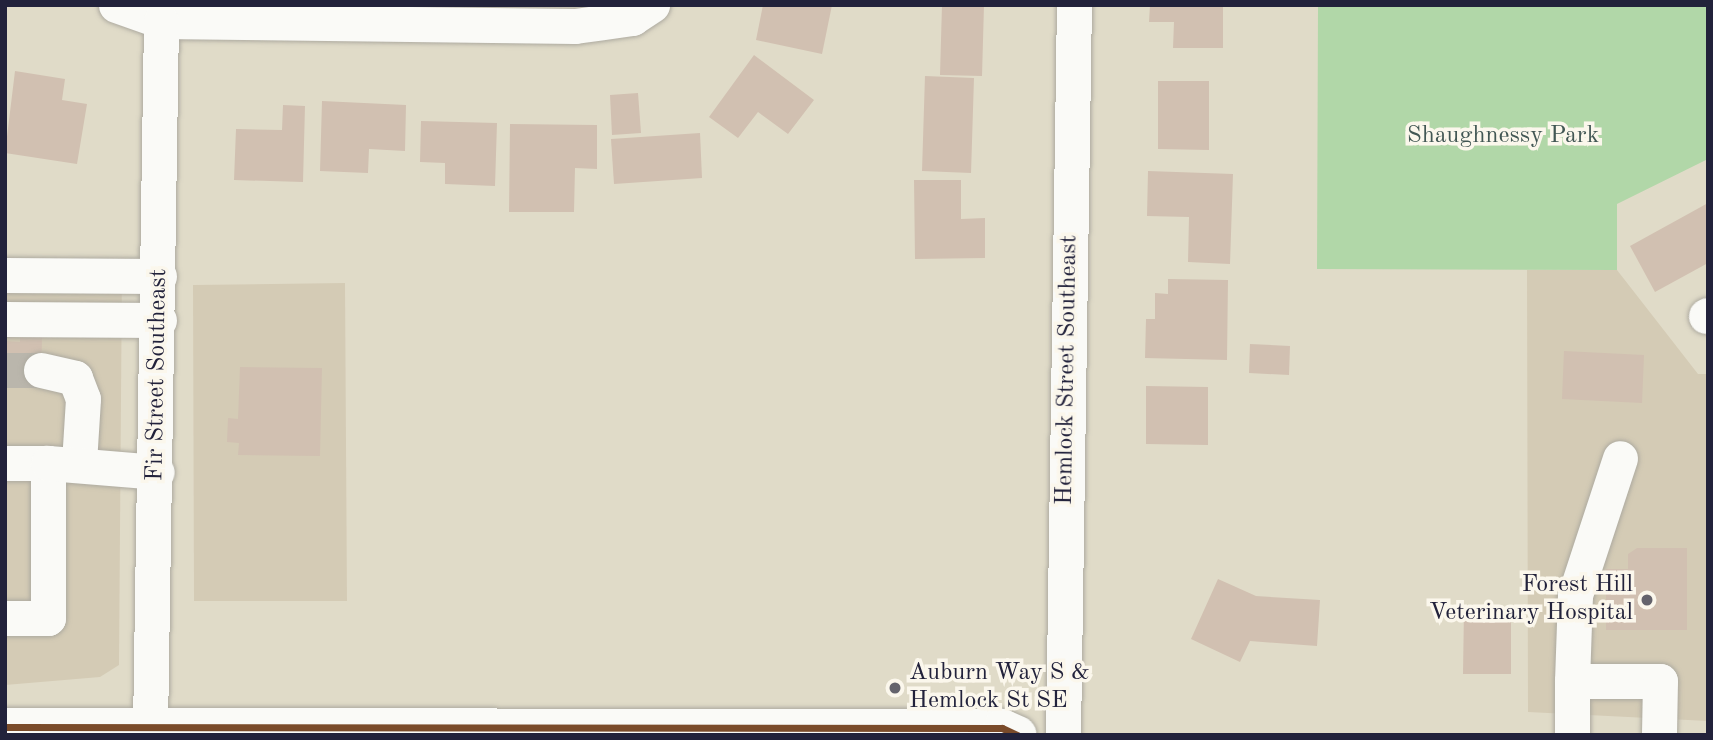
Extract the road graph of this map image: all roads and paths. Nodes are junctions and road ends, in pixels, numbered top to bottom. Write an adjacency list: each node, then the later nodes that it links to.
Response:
1 (116, 5): 4 (street)
2 (652, 5): 4 (street)
3 (1074, 5): 20 (street, Hemlock Street Southeast)
4 (161, 21): 6 (street, Fir Street Southeast)
5 (5, 275): 6 (street)
6 (159, 276): 8 (street, Fir Street Southeast)
7 (5, 319): 8 (street)
8 (159, 320): 13 (street, Fir Street Southeast)
9 (41, 370): 12 (street)
10 (1620, 458): 15 (street)
11 (5, 463): 12 (street)
12 (64, 463): 13 (street); 14 (street)
13 (157, 472): 17 (street, Fir Street Southeast)
14 (5, 618)
15 (1572, 681): 21 (street); 22 (street)
16 (5, 727): 17 (main road)
17 (150, 732): 18 (main road)
18 (683, 732): 19 (main road)
19 (1018, 735)
20 (1063, 735)
21 (1572, 735)
22 (1659, 735)

